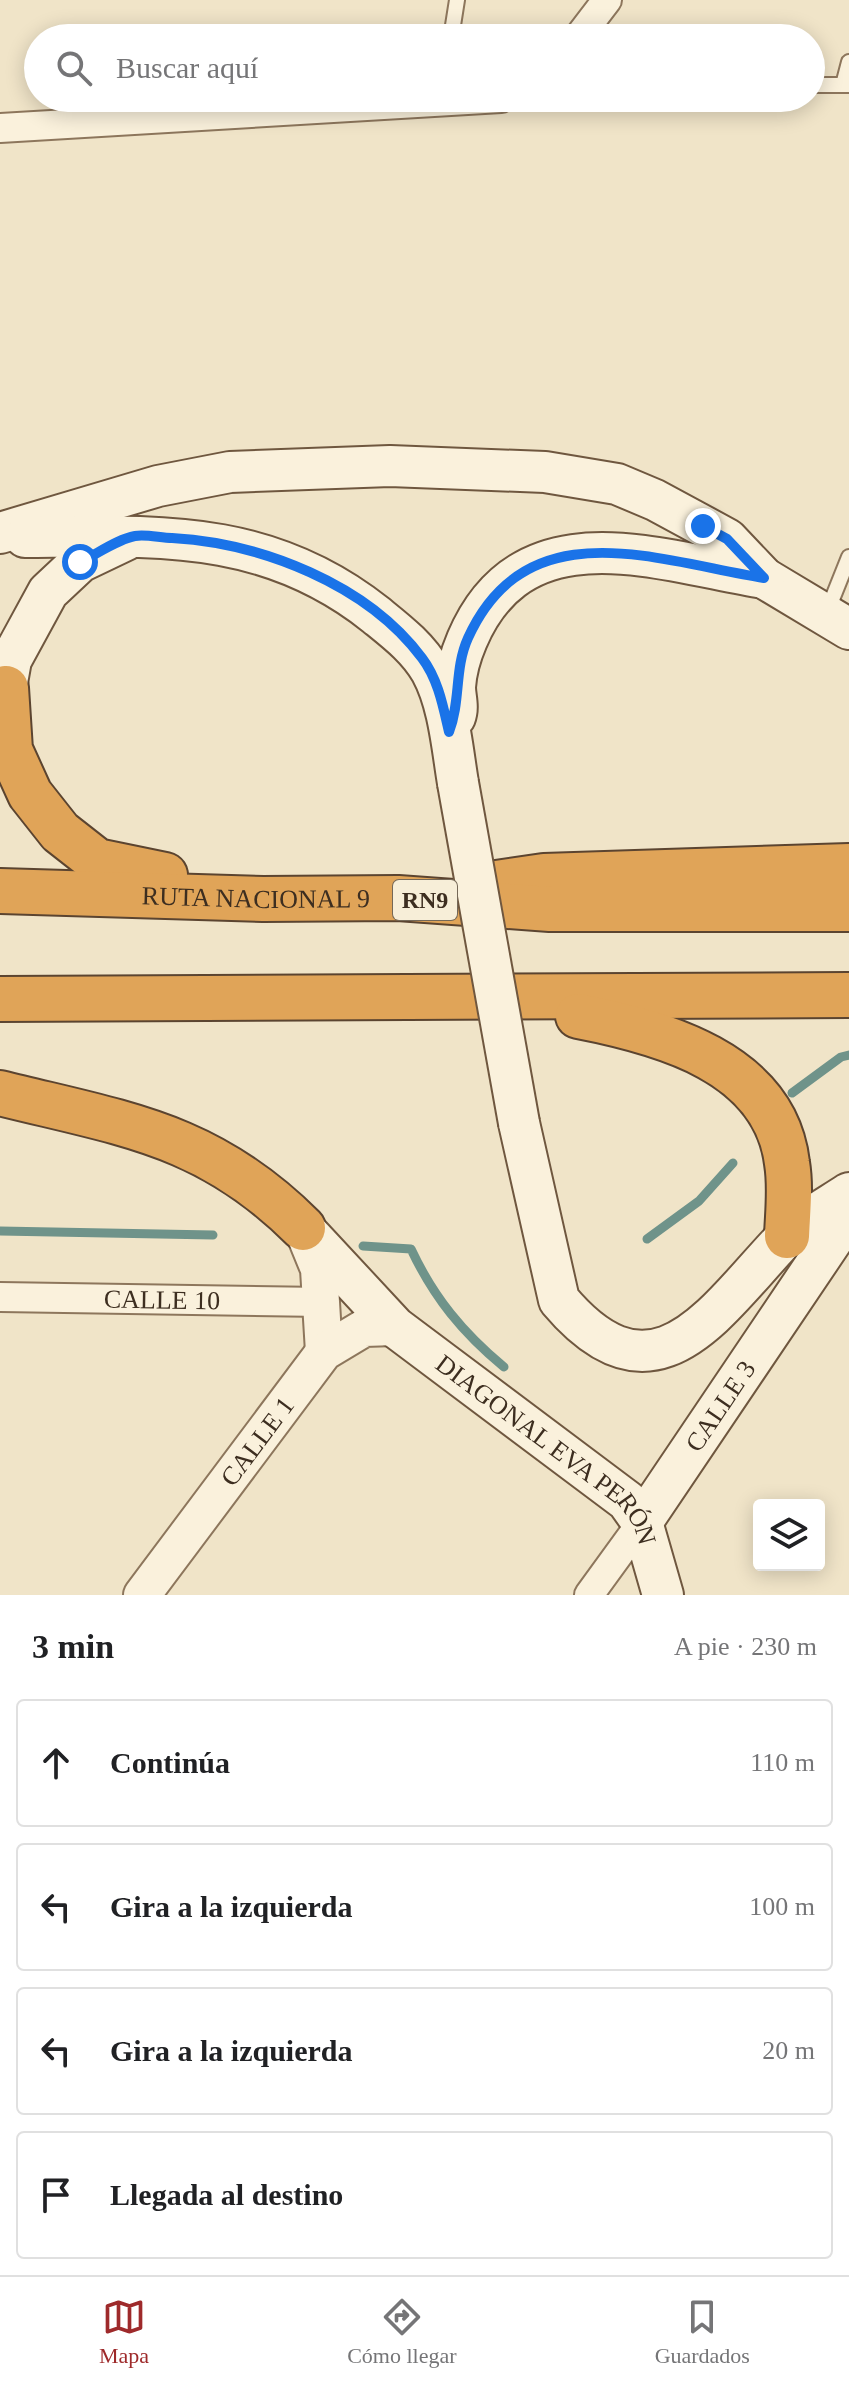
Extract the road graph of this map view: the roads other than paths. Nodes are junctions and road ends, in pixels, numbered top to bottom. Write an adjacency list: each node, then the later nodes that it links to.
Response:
1 (457, 0): 3 (lane)
2 (607, 0): 4 (street)
3 (453, 24)
4 (589, 24)
5 (849, 62): 7 (lane)
6 (825, 85): 7 (lane)
7 (846, 85)
8 (251, 112): 9 (street)
9 (0, 128)
10 (0, 535): 11 (main road); 13 (main road)
11 (135, 536): 15 (main road); 16 (main road)
12 (849, 557): 14 (lane)
13 (764, 578): 14 (main road); 16 (main road)
14 (837, 623)
15 (4, 667): 20 (highway)
16 (449, 732): 30 (main road, bridge)
17 (849, 866): 19 (highway)
18 (0, 891): 20 (highway, RUTA NACIONAL 9 / RN9)
19 (398, 898): 20 (highway, RUTA NACIONAL 9 / RN9); 21 (highway, RUTA NACIONAL 9 / RN9)
20 (263, 899)
21 (849, 909)
22 (849, 995): 24 (highway)
23 (0, 999): 24 (highway)
24 (473, 999): 30 (highway)
25 (0, 1093): 29 (highway)
26 (849, 1159): 30 (main road)
27 (849, 1193): 30 (main road)
28 (849, 1215): 35 (main road, CALLE 3)
29 (303, 1228): 32 (street); 33 (main road, DIAGONAL EVA PERÓN)
30 (787, 1236)
31 (0, 1297): 32 (street, CALLE 10)
32 (323, 1302): 34 (street)
33 (395, 1327): 34 (street, CALLE 1); 35 (main road, DIAGONAL EVA PERÓN)
34 (324, 1352): 36 (street, CALLE 1)
35 (642, 1522): 37 (street, CALLE 3); 38 (main road, DIAGONAL EVA PERÓN)
36 (142, 1595)
37 (589, 1595)
38 (663, 1595)

